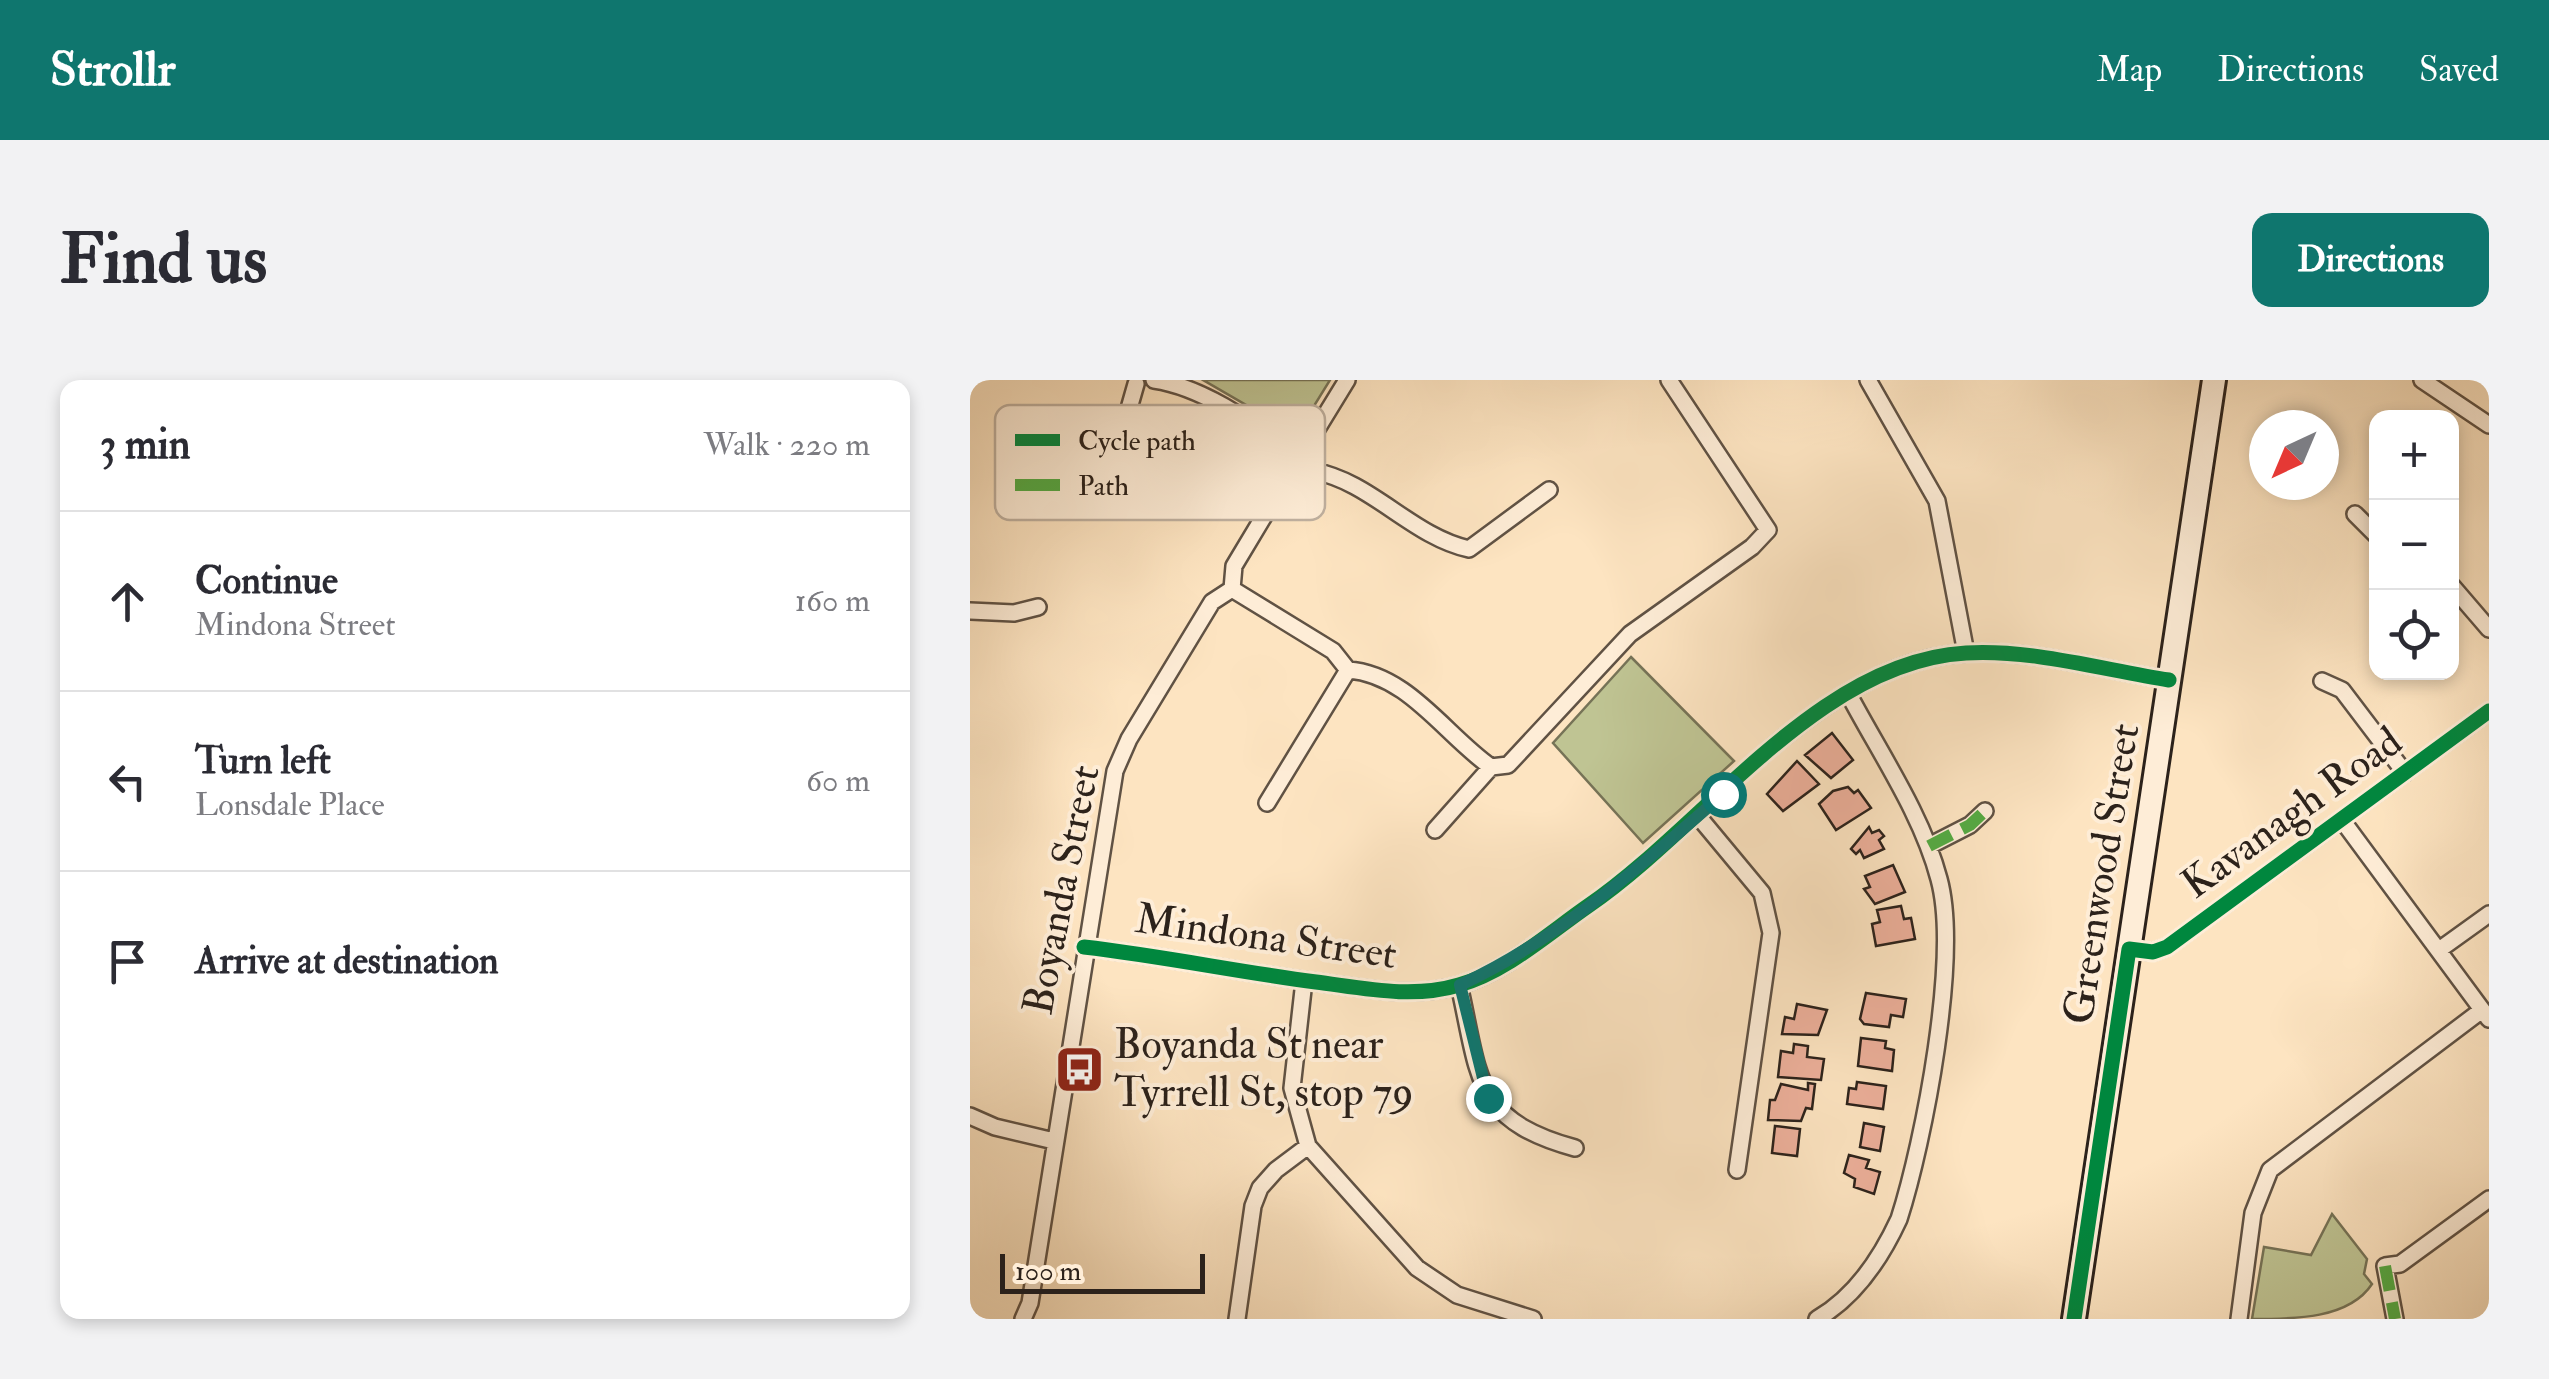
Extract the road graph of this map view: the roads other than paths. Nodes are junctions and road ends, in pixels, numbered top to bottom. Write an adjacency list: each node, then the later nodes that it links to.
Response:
1 (1347, 380): 9 (street)
2 (1668, 380): 27 (street)
3 (1868, 380): 21 (street)
4 (2214, 380): 23 (street, Greenwood Street)
5 (2422, 380): 10 (street)
6 (1143, 381): 7 (street); 8 (street)
7 (1134, 405)
8 (1216, 405)
9 (1325, 416)
10 (2489, 425)
11 (1325, 473): 12 (street)
12 (1549, 490)
13 (2355, 514): 15 (street)
14 (1262, 520): 16 (street, Boyanda Street)
15 (2369, 528)
16 (1232, 588): 22 (street); 36 (street, Boyanda Street)
17 (2455, 590): 20 (street)
18 (1038, 606): 19 (street)
19 (970, 611)
20 (2489, 629)
21 (1966, 653): 23 (street, Mindona Street); 25 (street, Mindona Street)
22 (1348, 670): 27 (street); 29 (street)
23 (2169, 680): 37 (street, Greenwood Street)
24 (2322, 680): 28 (street)
25 (1848, 693): 31 (street, Mindona Street); 34 (street)
26 (2489, 711): 28 (street, Kavanagh Road)
27 (1491, 766): 33 (street)
28 (2405, 773): 32 (street, Kavanagh Road)
29 (1267, 803)
30 (1985, 811): 34 (street)
31 (1698, 816): 40 (street, Mindona Street); 46 (street)
32 (2342, 820): 37 (street, Kavanagh Road); 38 (street)
33 (1434, 830)
34 (1929, 846): 51 (street)
35 (2489, 914): 38 (street)
36 (1084, 947): 39 (street, Mindona Street); 43 (street, Boyanda Street)
37 (2129, 949): 52 (street, Greenwood Street)
38 (2439, 950): 41 (street)
39 (1304, 980): 40 (street, Mindona Street); 44 (street)
40 (1460, 985): 45 (street)
41 (2486, 1014): 53 (street)
42 (970, 1116): 43 (street)
43 (1054, 1141): 48 (street, Boyanda Street)
44 (1308, 1146): 49 (street); 50 (street)
45 (1575, 1148)
46 (1737, 1170)
47 (2489, 1199): 54 (street)
48 (1029, 1314)
49 (1236, 1319)
50 (1533, 1319)
51 (1817, 1319)
52 (2074, 1319)
53 (2240, 1319)
54 (2395, 1319)

